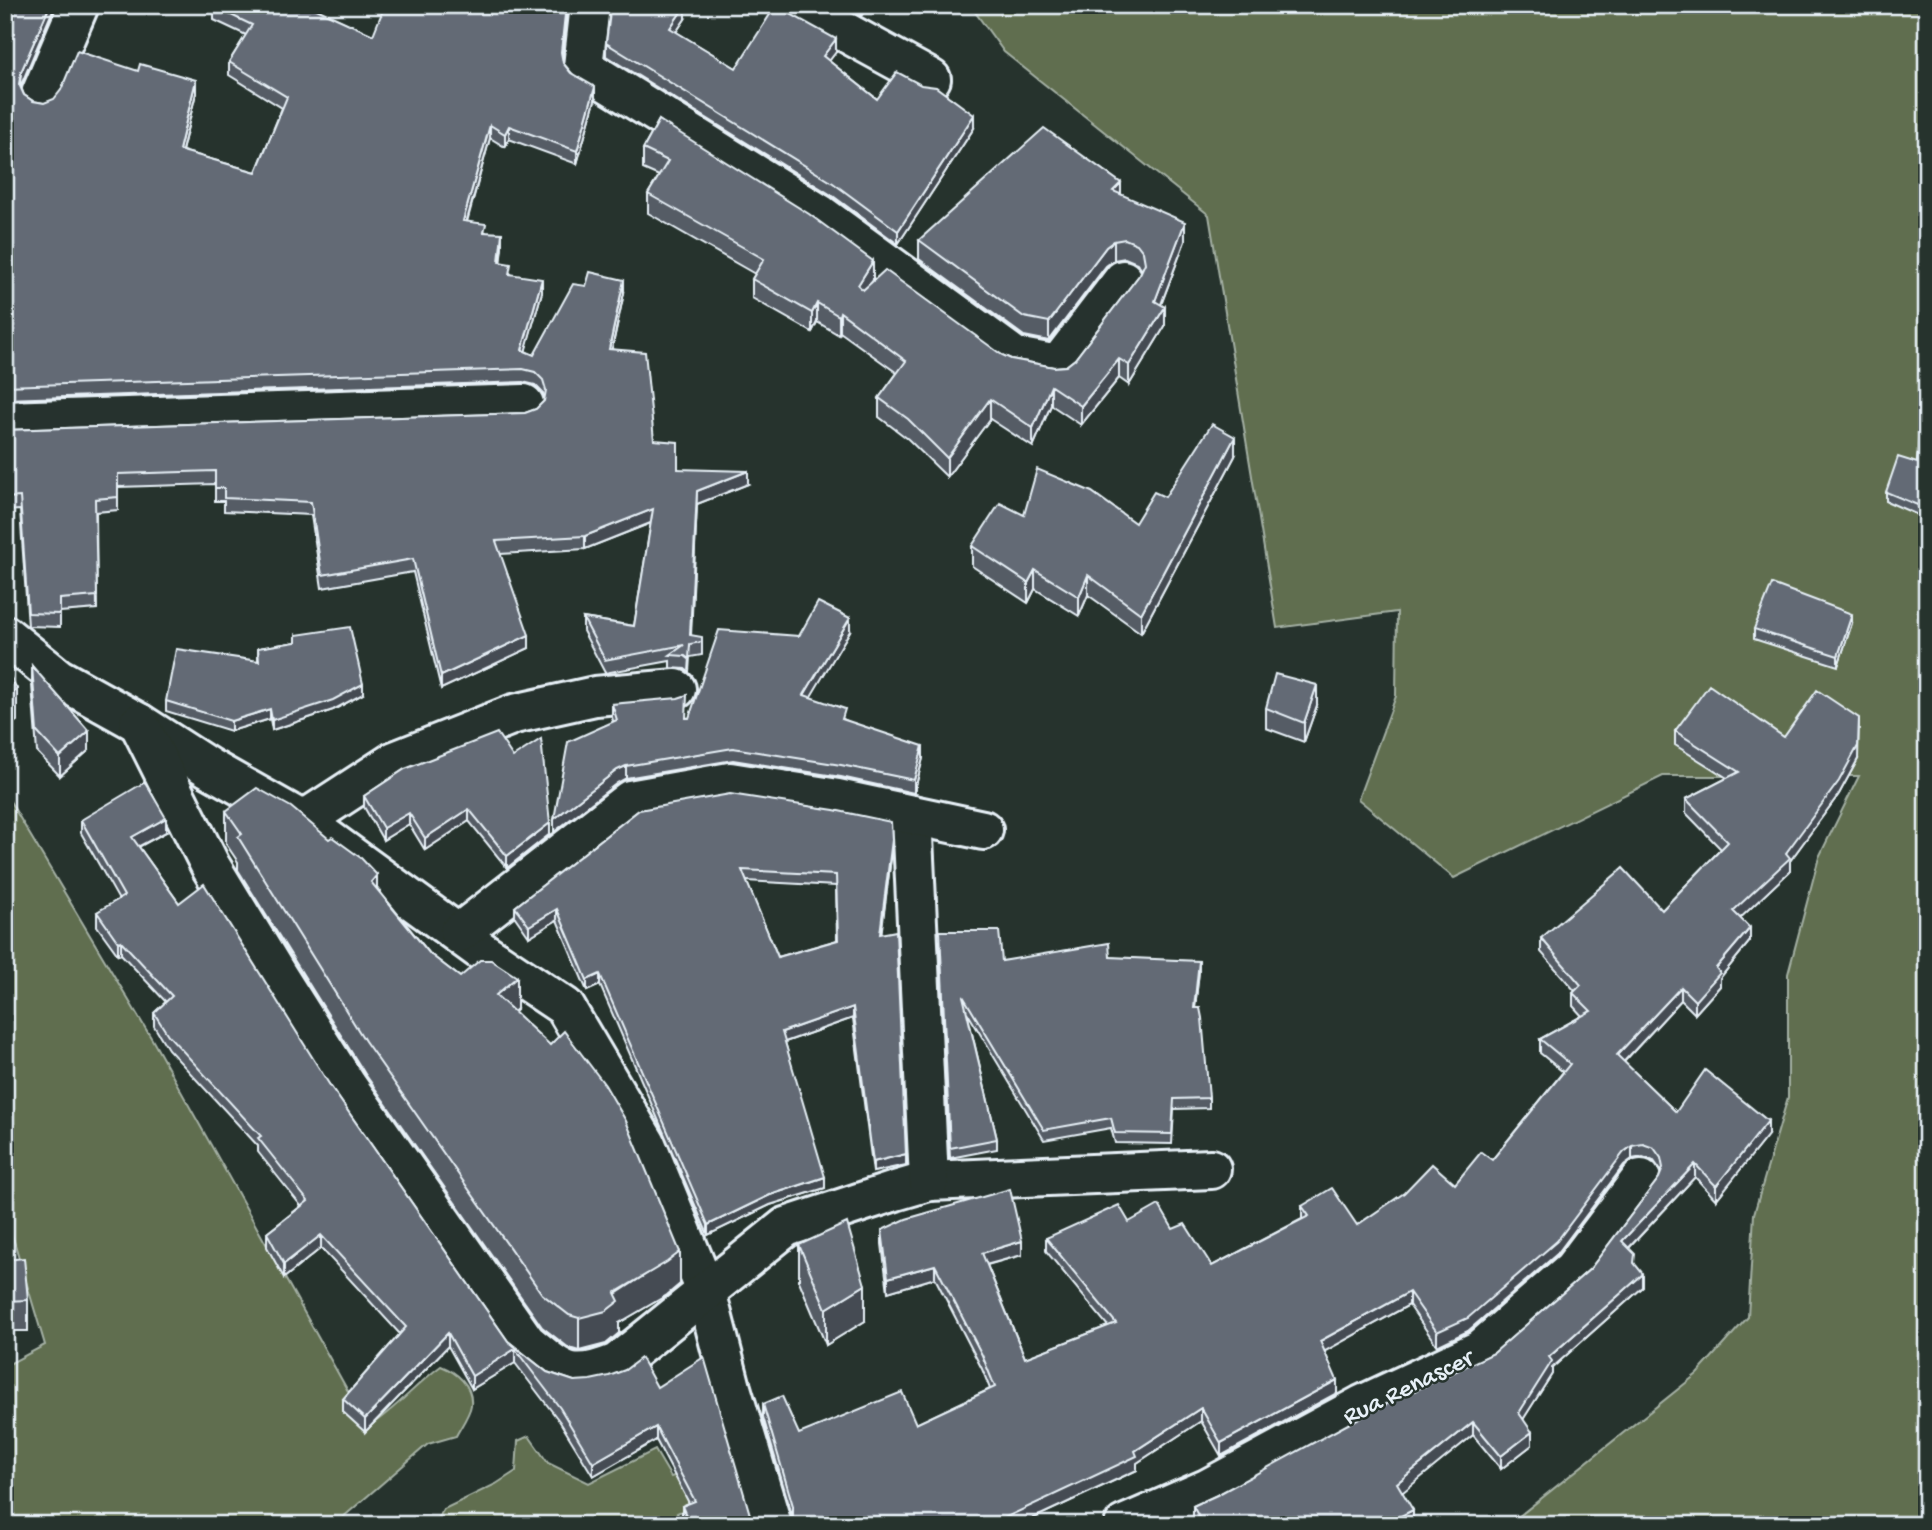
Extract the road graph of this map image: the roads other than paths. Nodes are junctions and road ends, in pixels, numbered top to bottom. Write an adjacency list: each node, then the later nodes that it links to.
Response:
1 (79, 5): 5 (street)
2 (590, 5): 6 (street)
3 (796, 5): 4 (street)
4 (931, 79)
5 (41, 94)
6 (1123, 280)
7 (524, 404): 8 (street)
8 (5, 421)
9 (5, 635): 11 (street)
10 (676, 689): 13 (street)
11 (139, 723): 13 (street); 19 (street)
12 (912, 815): 14 (street); 15 (street); 18 (street)
13 (303, 821): 15 (street)
14 (983, 830)
15 (459, 933): 19 (street)
16 (1210, 1169): 18 (street)
17 (1641, 1179): 21 (street, Rua Renascer)
18 (929, 1181): 19 (street)
19 (706, 1291): 20 (street)
20 (772, 1525)
21 (1124, 1525)

